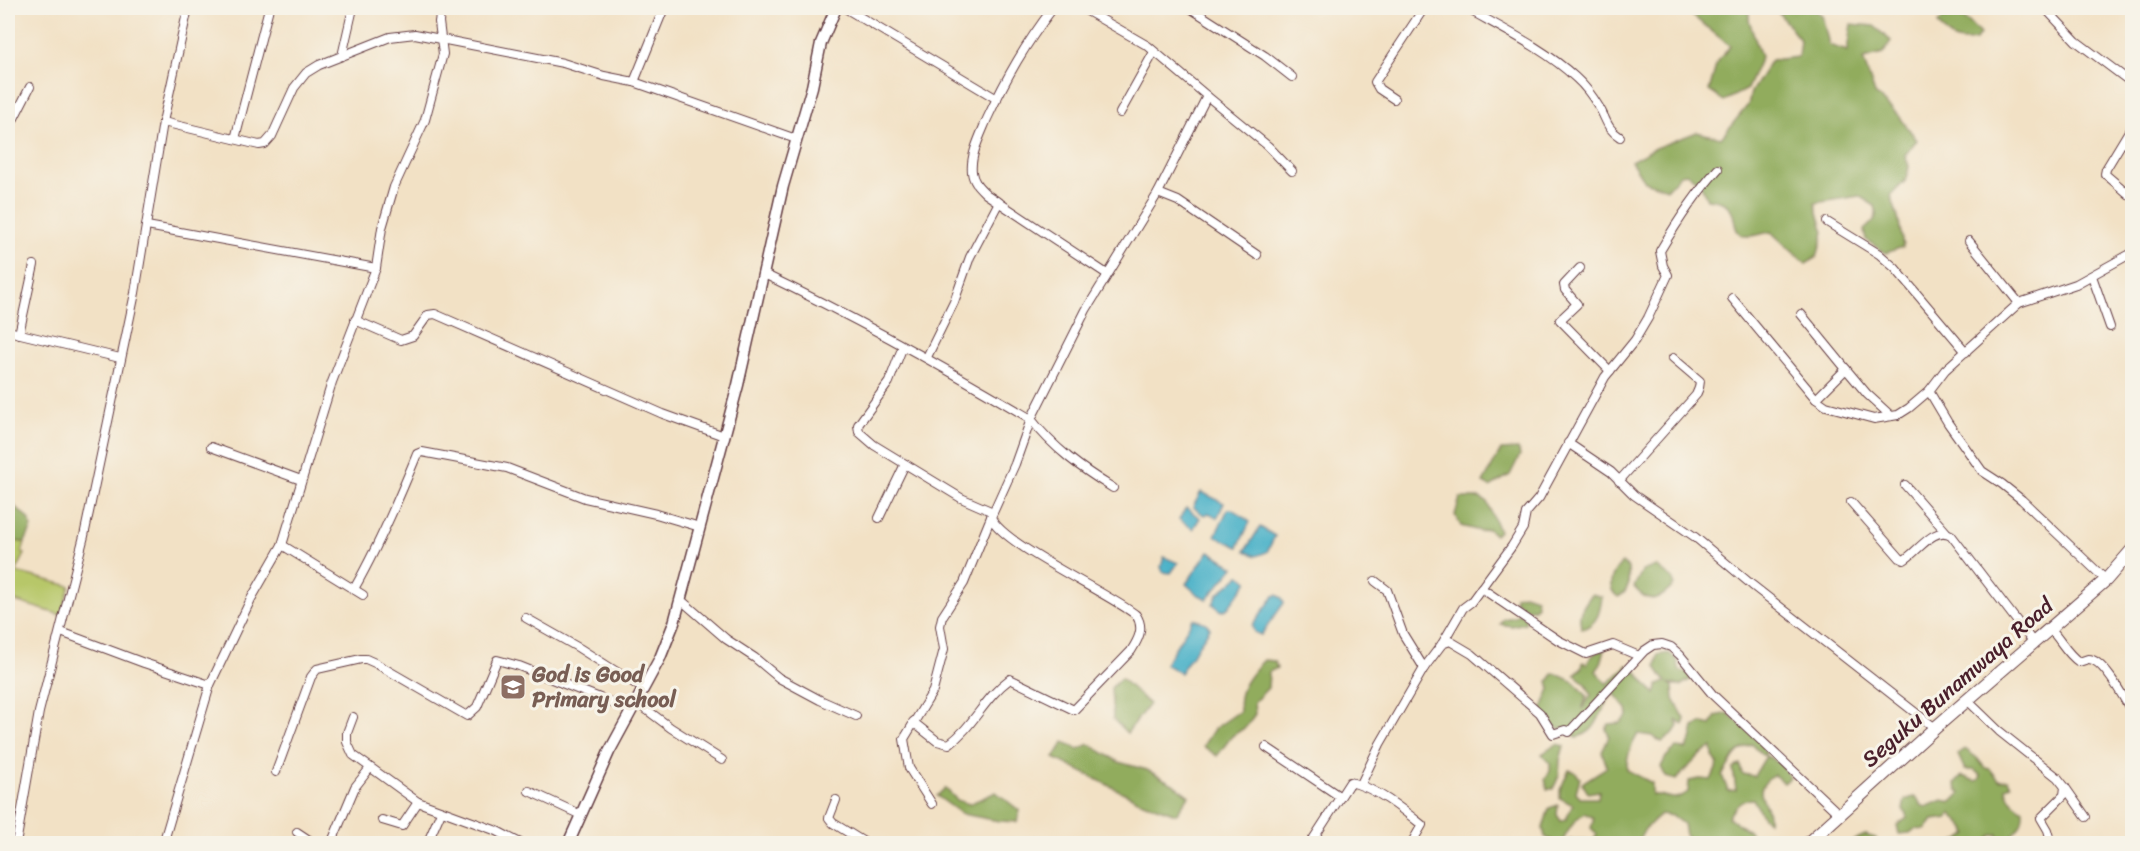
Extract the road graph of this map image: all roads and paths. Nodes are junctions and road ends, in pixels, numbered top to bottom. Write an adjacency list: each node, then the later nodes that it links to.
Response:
1 (188, 8): 25 (street)
2 (269, 8): 29 (street)
3 (353, 8): 16 (street)
4 (441, 8): 14 (street)
5 (664, 8): 18 (street)
6 (836, 8): 30 (street)
7 (845, 8): 22 (street)
8 (1053, 8): 22 (street)
9 (1082, 8): 15 (street)
10 (1190, 8): 17 (street)
11 (1424, 8): 23 (street)
12 (1466, 8): 28 (street)
13 (2045, 8): 19 (street)
14 (442, 38): 16 (street); 18 (street); 42 (street)
15 (1154, 52): 21 (street); 24 (street)
16 (342, 56): 29 (street)
17 (1292, 77)
18 (634, 82): 30 (street)
19 (2133, 83)
20 (30, 87): 27 (street)
21 (1208, 96): 32 (street); 33 (street)
22 (996, 99): 35 (street)
23 (1394, 99)
24 (1120, 113)
25 (163, 122): 29 (street); 37 (street)
26 (2133, 126): 34 (street)
27 (8, 130)
28 (1620, 137)
29 (235, 139)
30 (796, 139): 44 (street)
31 (1718, 169): 60 (street)
32 (1292, 171)
33 (1158, 193): 40 (street); 45 (street)
34 (2133, 197)
35 (999, 202): 45 (street); 56 (street)
36 (1827, 222): 55 (street)
37 (147, 226): 42 (street); 57 (street)
38 (1970, 241): 48 (street)
39 (2133, 253): 46 (street)
40 (1257, 255)
41 (34, 265): 53 (street)
42 (376, 268): 50 (street)
43 (1580, 268): 60 (street)
44 (764, 274): 54 (street); 65 (street)
45 (1107, 274): 64 (street)
46 (2092, 276): 48 (street); 51 (street)
47 (1732, 298): 62 (street)
48 (2019, 303): 55 (street)
49 (1801, 314): 59 (street)
50 (355, 320): 65 (street); 69 (street)
51 (2110, 327)
52 (8, 331): 53 (street)
53 (19, 334): 57 (street)
54 (903, 346): 56 (street); 68 (street)
55 (1966, 352): 61 (street)
56 (927, 357): 64 (street)
57 (120, 358): 88 (street)
58 (1673, 358): 70 (street)
59 (1846, 369): 62 (street); 63 (street)
60 (1610, 371): 66 (street)
61 (1929, 391): 63 (street); 80 (street)
62 (1816, 399): 63 (street)
63 (1891, 416)
64 (1030, 419): 72 (street); 74 (street)
65 (723, 436): 76 (street)
66 (1568, 443): 70 (street); 82 (street)
67 (211, 447): 69 (street)
68 (905, 464): 74 (street); 75 (street)
69 (301, 480): 78 (street)
70 (1619, 481): 101 (street)
71 (1905, 486): 77 (street)
72 (1113, 488)
73 (1851, 502): 77 (street)
74 (992, 515): 100 (street); 100 (street)
75 (879, 518)
76 (700, 527): 83 (street); 85 (street)
77 (1946, 532): 89 (street)
78 (282, 545): 83 (street); 93 (street)
79 (2133, 550): 80 (main road, Seguku Bunamwaya Road)
80 (2106, 580): 87 (main road, Seguku Bunamwaya Road)
81 (1375, 581): 92 (street)
82 (1480, 588): 90 (street); 91 (street)
83 (354, 589): 84 (street)
84 (363, 595)
85 (681, 600): 94 (street); 98 (street)
86 (526, 618): 94 (street)
87 (2050, 629): 89 (main road, Seguku Bunamwaya Road); 97 (street)
88 (61, 632): 93 (street); 119 (street)
89 (2033, 642): 95 (main road, Seguku Bunamwaya Road)
90 (1442, 644): 91 (street); 92 (street)
91 (1639, 656): 114 (street)
92 (1424, 668): 106 (street)
93 (210, 685): 120 (street)
94 (642, 688): 96 (street)
95 (1967, 700): 101 (main road, Seguku Bunamwaya Road); 107 (street)
96 (632, 705): 103 (street); 105 (street); 115 (street)
97 (2133, 711)
98 (856, 716)
99 (353, 717): 104 (street)
100 (913, 722): 112 (street)
101 (1935, 728): 114 (main road, Seguku Bunamwaya Road)
102 (1266, 747): 109 (street)
103 (722, 760)
104 (370, 768): 111 (street); 122 (street)
105 (276, 772)
106 (1361, 784): 109 (street); 128 (street)
107 (2065, 787): 116 (street); 130 (street)
108 (529, 791): 115 (street)
109 (1339, 796): 127 (street)
110 (836, 800): 126 (street)
111 (418, 802): 113 (street); 117 (street)
112 (932, 804)
113 (441, 812): 123 (street); 124 (street)
114 (1839, 814): 129 (main road, Seguku Bunamwaya Road)
115 (581, 815): 125 (street)
116 (2086, 817)
117 (382, 820)
118 (297, 832): 121 (street)
119 (16, 843)
120 (163, 843)
121 (315, 843)
122 (331, 843)
123 (427, 843)
124 (522, 843)
125 (569, 843)
126 (867, 843)
127 (1310, 843)
128 (1412, 843)
129 (1807, 843)
130 (2052, 843)

